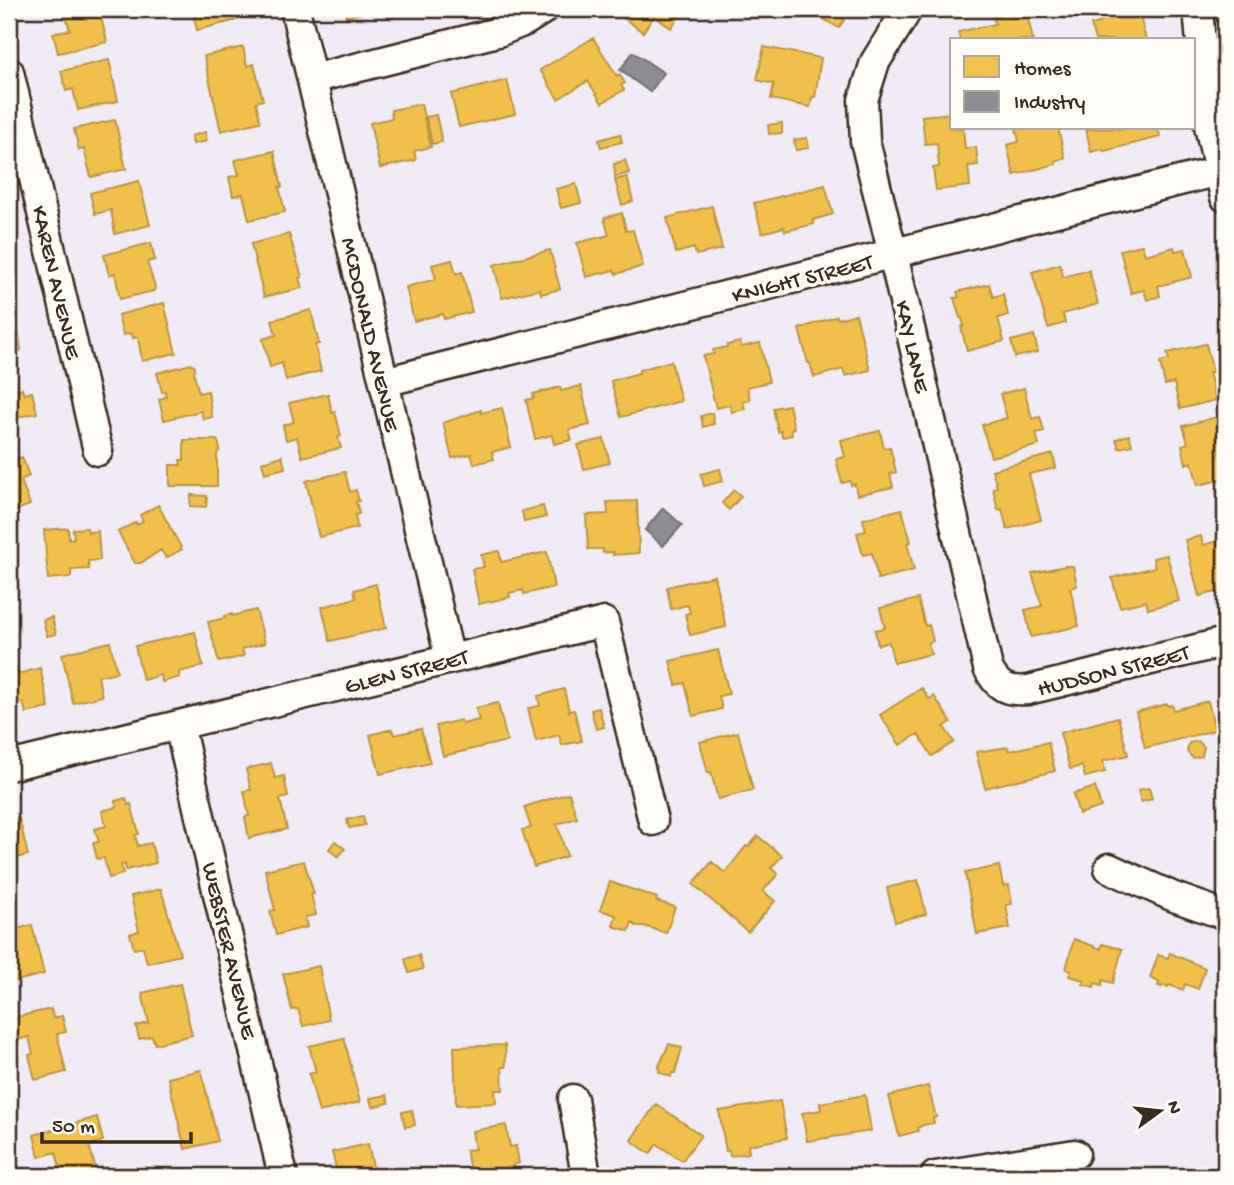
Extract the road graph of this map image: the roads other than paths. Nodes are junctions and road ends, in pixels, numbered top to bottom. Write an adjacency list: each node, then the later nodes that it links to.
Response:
1 (295, 9): 6 (street, MCDONALD AVENUE)
2 (544, 9): 6 (street)
3 (908, 9): 8 (street, KAY LANE)
4 (1198, 9): 7 (street)
5 (9, 72): 10 (street, KAREN AVENUE)
6 (312, 79): 9 (street, MCDONALD AVENUE)
7 (1222, 184): 8 (street, KNIGHT STREET)
8 (893, 254): 9 (street, KNIGHT STREET); 13 (street, KAY LANE)
9 (384, 382): 12 (street, MCDONALD AVENUE)
10 (98, 451)
11 (1225, 642): 13 (street, HUDSON STREET)
12 (450, 659): 14 (street, GLEN STREET); 16 (street, GLEN STREET)
13 (1002, 688)
14 (179, 725): 15 (street, GLEN STREET); 21 (street, WEBSTER AVENUE)
15 (9, 766)
16 (653, 821)
17 (1108, 868): 18 (street)
18 (1225, 915)
19 (573, 1099): 22 (street)
20 (1075, 1154): 23 (street)
21 (283, 1176)
22 (586, 1176)
23 (935, 1176)

